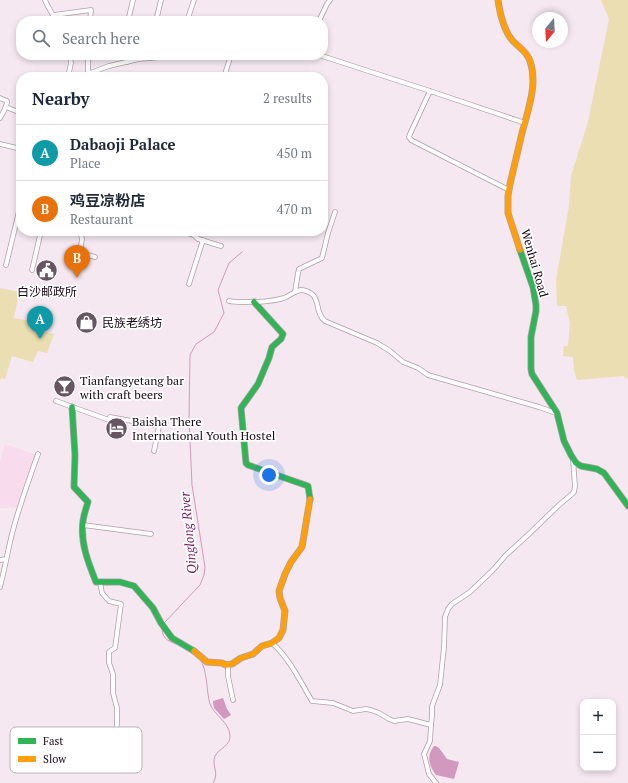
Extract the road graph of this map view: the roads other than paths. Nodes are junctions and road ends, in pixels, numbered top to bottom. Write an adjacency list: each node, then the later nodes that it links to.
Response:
1 (45, 0): 7 (street)
2 (133, 0): 9 (street)
3 (160, 0): 10 (street)
4 (194, 0): 11 (street)
5 (330, 0): 12 (street)
6 (498, 0): 28 (street, Wenhai Road)
7 (54, 15): 8 (street)
8 (90, 16)
9 (129, 16)
10 (157, 16)
11 (189, 16)
12 (321, 16)
13 (328, 58): 23 (street)
14 (71, 60): 19 (street)
15 (88, 60): 20 (street)
16 (135, 60): 18 (street)
17 (229, 60): 22 (street)
18 (127, 62): 21 (street)
19 (69, 72)
20 (88, 72)
21 (93, 72)
22 (226, 72)
23 (430, 91): 28 (street); 31 (street)
24 (0, 98): 25 (street)
25 (6, 107): 26 (street); 27 (street)
26 (16, 111)
27 (0, 118)
28 (525, 123): 31 (street, Wenhai Road)
29 (0, 144): 30 (street)
30 (16, 148)
31 (509, 190): 50 (street, Wenhai Road)
32 (335, 212): 34 (street)
33 (16, 224): 42 (street)
34 (328, 233)
35 (40, 236): 43 (street)
36 (81, 236): 41 (street)
37 (195, 236): 39 (street)
38 (327, 236): 45 (street)
39 (203, 240): 40 (street); 44 (street)
40 (221, 246)
41 (95, 257)
42 (6, 265)
43 (32, 270)
44 (190, 284)
45 (295, 292): 47 (street); 50 (street)
46 (229, 301): 47 (street)
47 (254, 302): 61 (street)
48 (56, 401): 49 (street)
49 (72, 407): 51 (street); 55 (street)
50 (557, 413): 53 (street, Wenhai Road)
51 (154, 451)
52 (38, 454): 57 (street)
53 (573, 459): 54 (street); 64 (street)
54 (628, 506)
55 (83, 525): 56 (street); 59 (street)
56 (151, 534)
57 (6, 559): 58 (street); 60 (street)
58 (0, 560)
59 (100, 582): 62 (street); 65 (street)
60 (0, 587)
61 (272, 643): 62 (street); 64 (street)
62 (228, 664): 63 (street)
63 (233, 700)
64 (431, 725): 66 (street)
65 (117, 727)
66 (436, 783)

